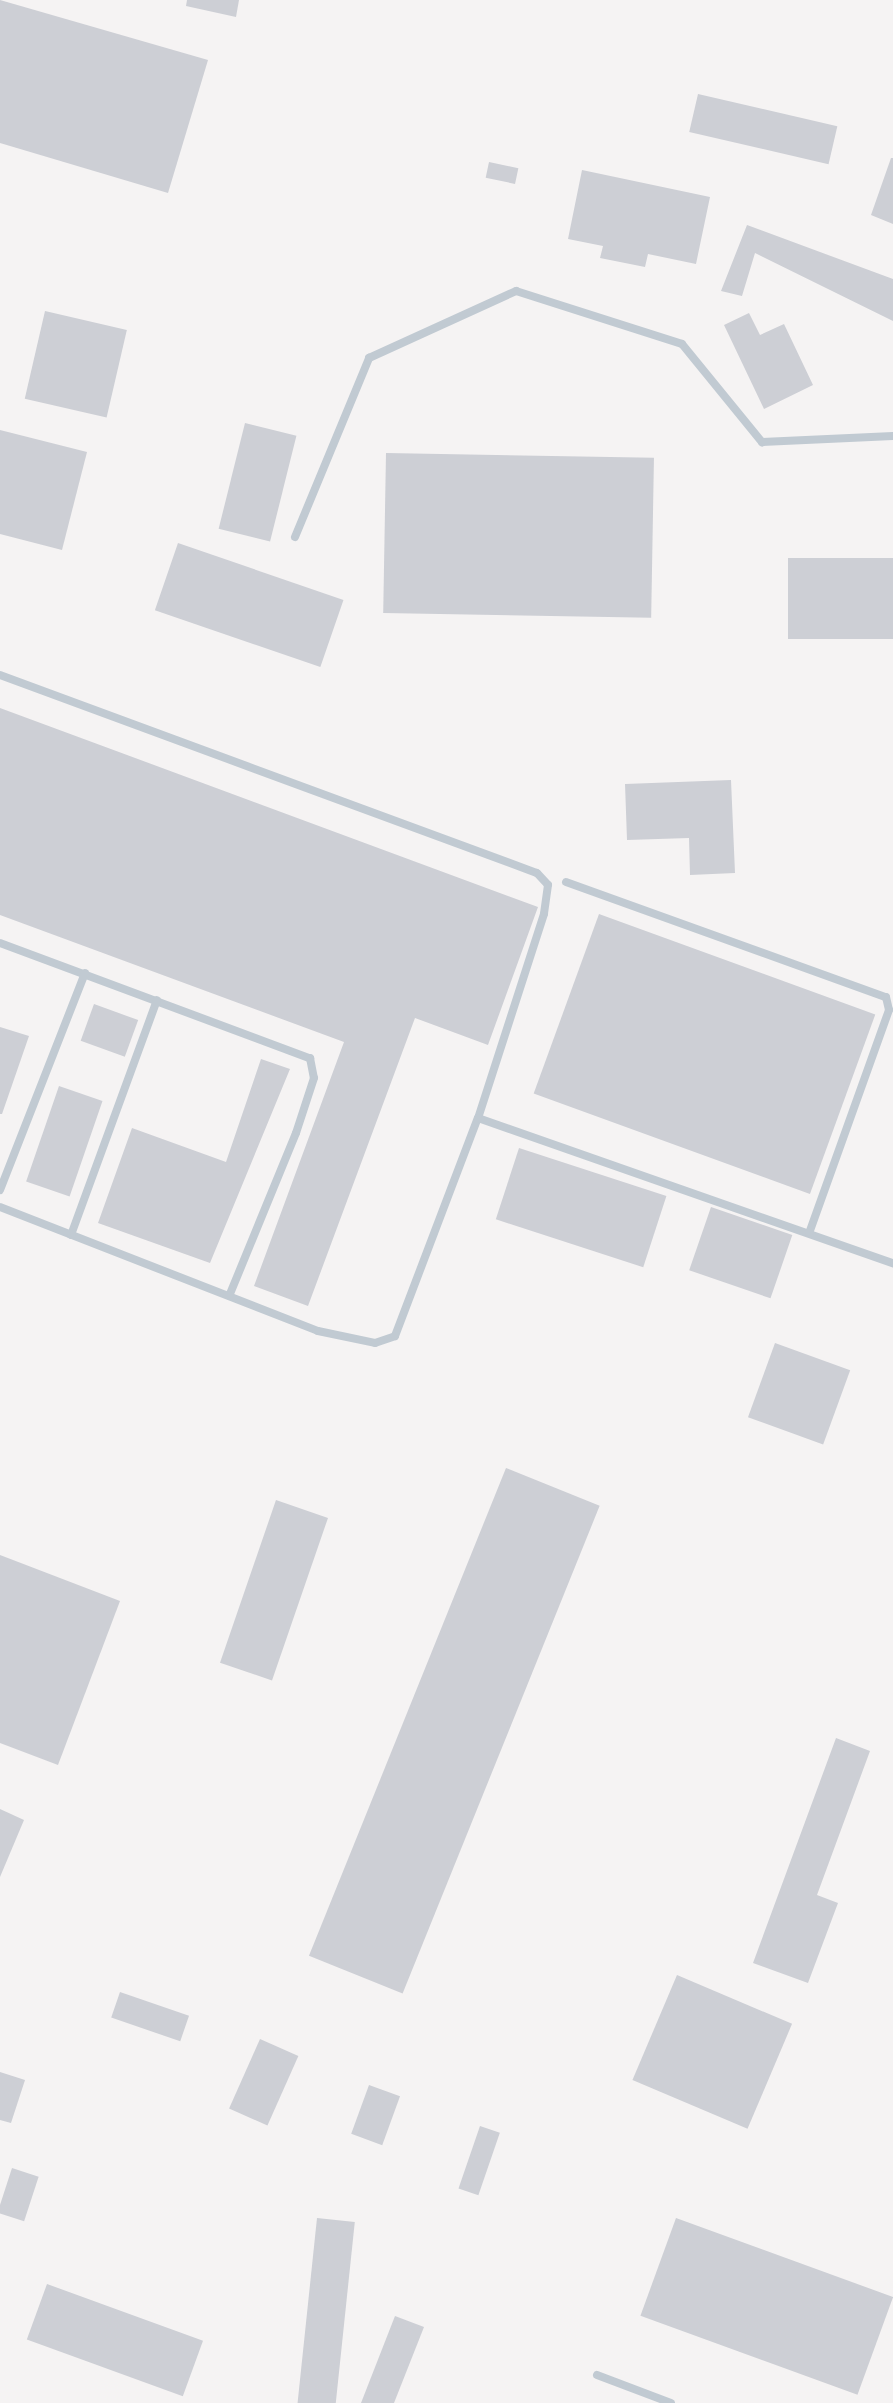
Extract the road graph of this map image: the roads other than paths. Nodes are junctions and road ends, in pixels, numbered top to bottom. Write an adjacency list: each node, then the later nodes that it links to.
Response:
1 (893, 436): 2 (lane)
2 (295, 537)
3 (0, 675): 8 (lane)
4 (566, 882): 11 (lane)
5 (0, 943): 6 (lane)
6 (85, 973): 7 (lane); 9 (lane)
7 (157, 1000): 12 (lane); 14 (lane)
8 (478, 1118): 11 (lane); 14 (lane)
9 (0, 1190)
10 (0, 1207): 12 (lane)
11 (809, 1233): 13 (lane)
12 (71, 1235): 14 (lane)
13 (893, 1263)
14 (229, 1296)
15 (597, 2375): 16 (lane)
16 (671, 2403)

